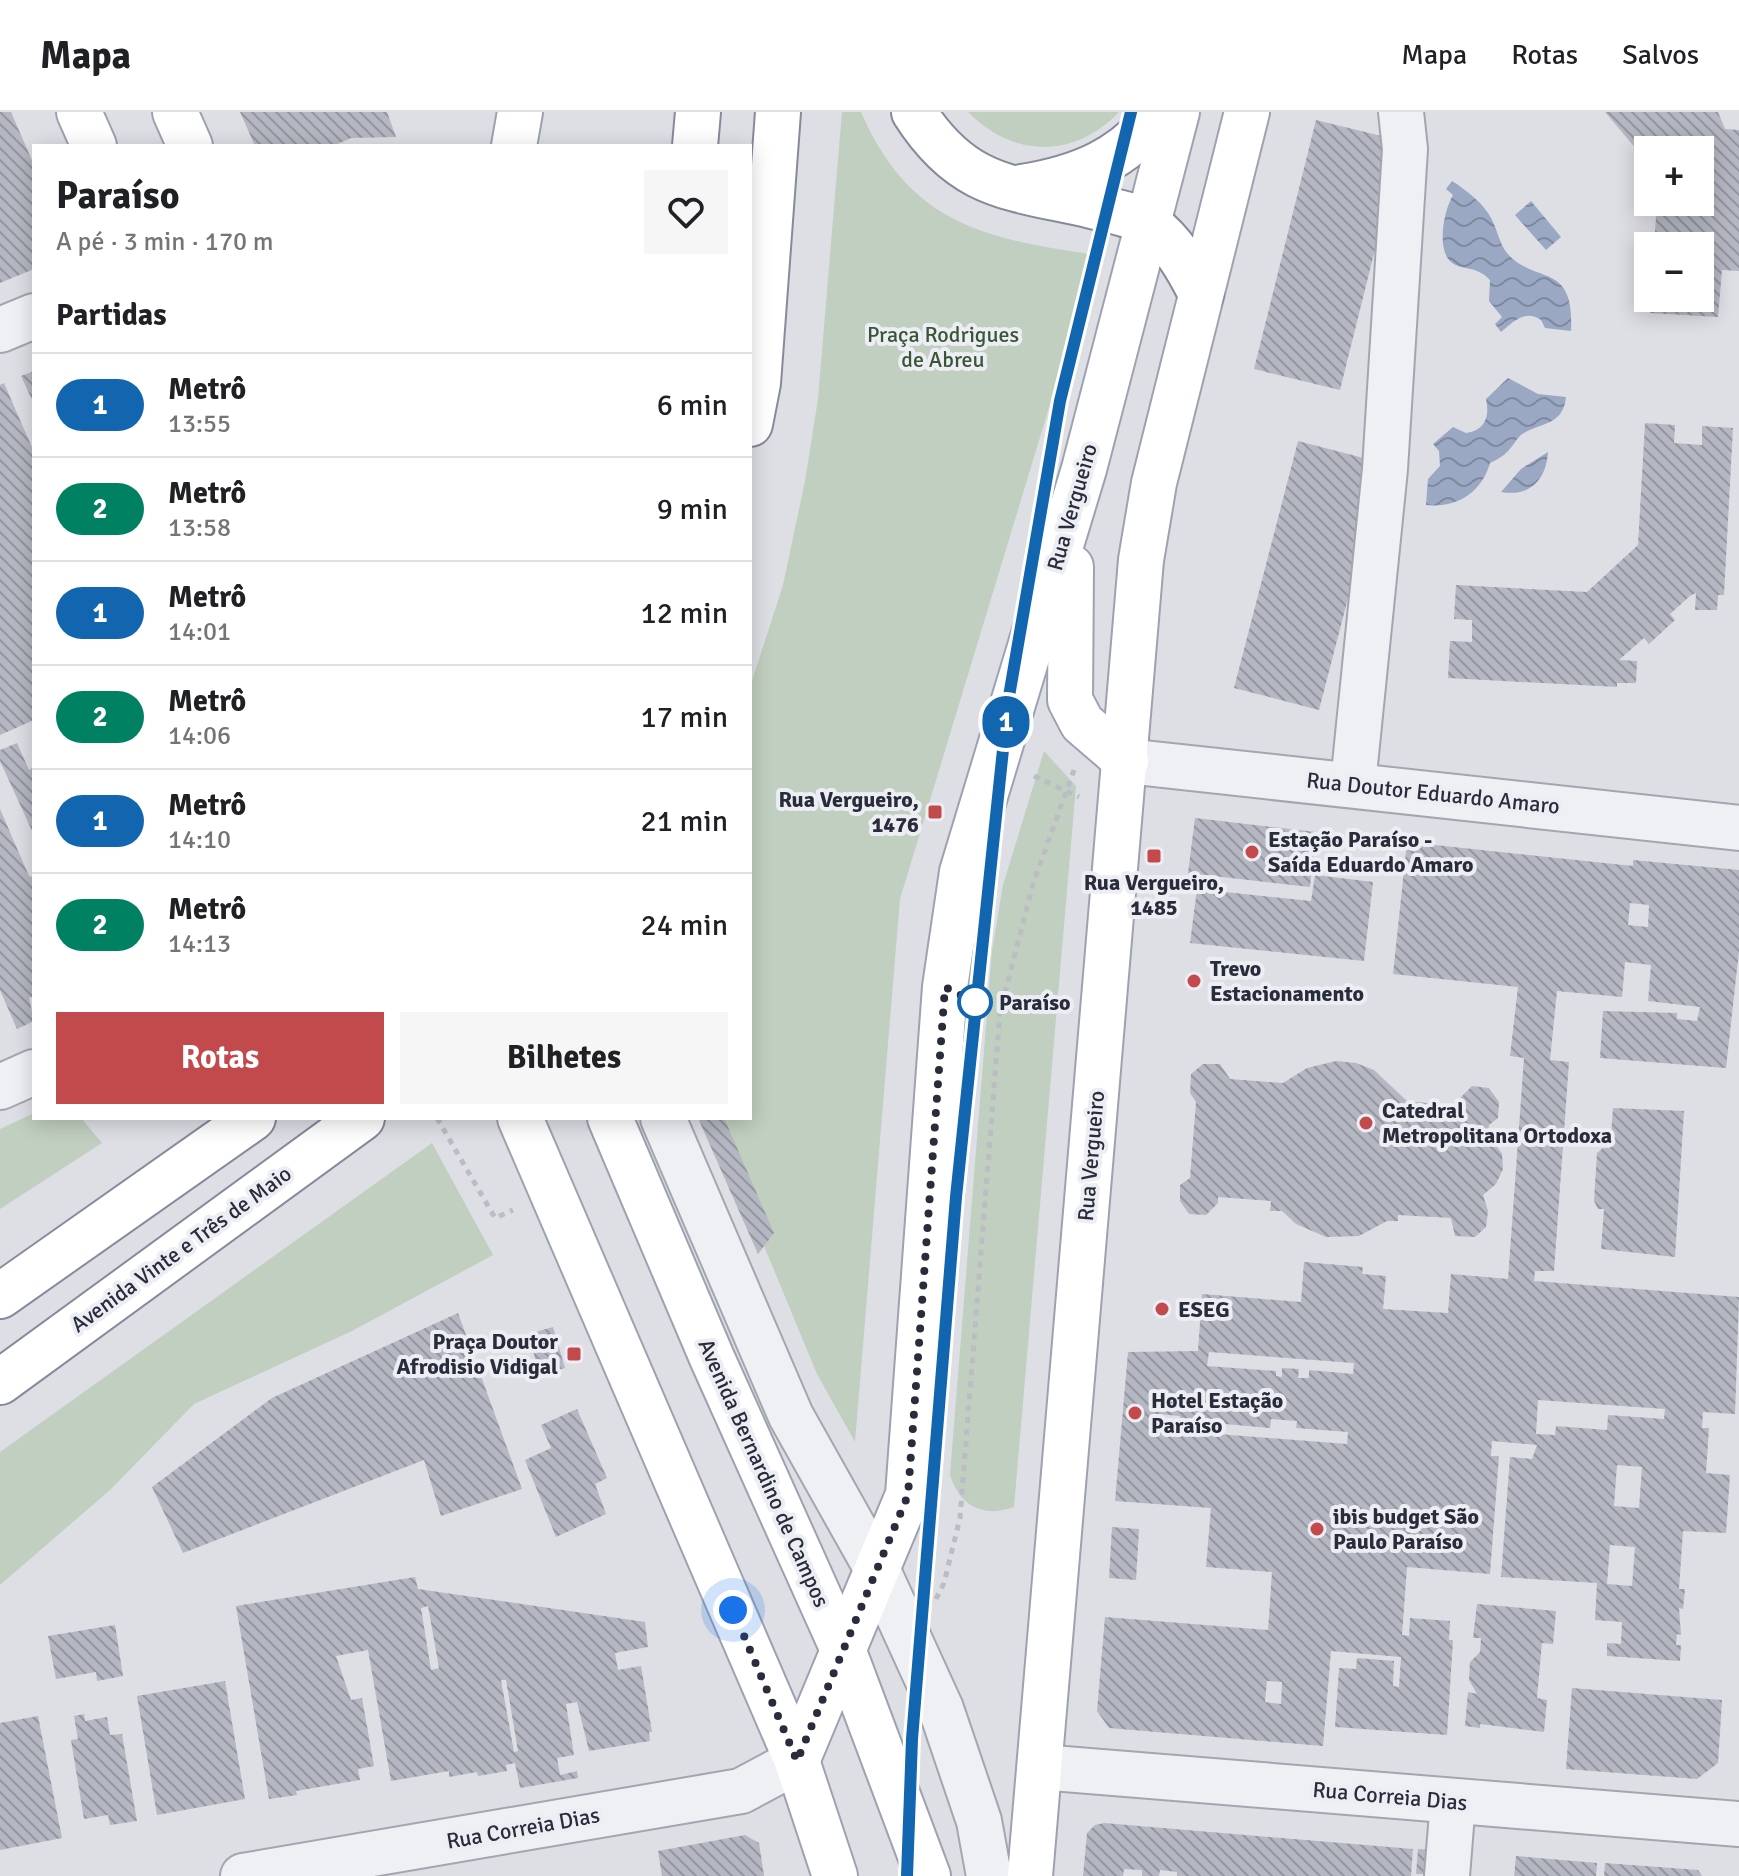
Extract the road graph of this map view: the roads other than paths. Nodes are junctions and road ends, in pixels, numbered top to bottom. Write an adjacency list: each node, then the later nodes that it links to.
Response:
1 (79, 112): 11 (main road)
2 (175, 112): 12 (main road)
3 (520, 112): 13 (main road)
4 (698, 112): 14 (main road)
5 (778, 112): 20 (main road)
6 (914, 112): 15 (main road)
7 (1159, 112): 15 (main road)
8 (1177, 112): 16 (main road, Rua Vergueiro)
9 (1247, 112): 17 (main road, Rua Vergueiro)
10 (1401, 112): 23 (street)
11 (93, 144)
12 (189, 144)
13 (514, 144)
14 (695, 144)
15 (1014, 188): 16 (main road)
16 (1149, 224): 17 (main road); 21 (main road, Rua Vergueiro)
17 (1201, 294): 22 (main road, Rua Vergueiro)
18 (32, 317): 19 (street)
19 (0, 330)
20 (752, 414)
21 (1073, 508): 22 (main road); 34 (main road, Rua Vergueiro)
22 (1126, 761): 23 (street, Rua Doutor Eduardo Amaro); 37 (main road, Rua Vergueiro)
23 (1353, 784): 24 (street, Rua Doutor Eduardo Amaro)
24 (1739, 828)
25 (32, 1073): 26 (street)
26 (0, 1087)
27 (250, 1120): 32 (main road)
28 (359, 1120): 33 (main road, Avenida Vinte e Três de Maio)
29 (611, 1120): 35 (main road, Avenida Bernardino de Campos)
30 (664, 1120): 34 (street)
31 (525, 1130): 36 (main road)
32 (0, 1296)
33 (0, 1382)
34 (878, 1571): 35 (main road, Rua Vergueiro); 43 (street)
35 (844, 1652): 36 (main road, Rua Vergueiro); 42 (main road, Avenida Bernardino de Campos)
36 (797, 1761): 40 (street, Rua Correia Dias); 41 (main road)
37 (1040, 1767): 38 (street, Rua Correia Dias); 44 (main road, Rua Vergueiro)
38 (1453, 1801): 39 (street, Rua Correia Dias); 45 (street)
39 (1739, 1824)
40 (243, 1876)
41 (835, 1876)
42 (928, 1876)
43 (989, 1876)
44 (1030, 1876)
45 (1447, 1876)

